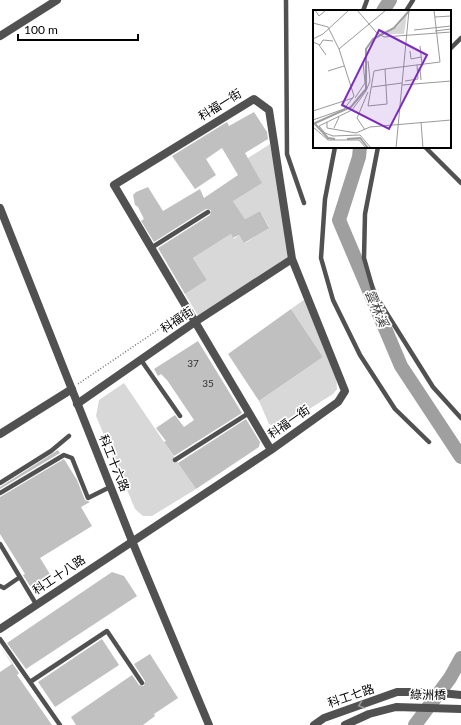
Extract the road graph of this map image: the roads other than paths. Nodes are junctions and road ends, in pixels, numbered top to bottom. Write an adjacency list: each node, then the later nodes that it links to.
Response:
1 (57, 0): 7 (street)
2 (286, 0): 14 (lane)
3 (367, 0): 5 (lane)
4 (413, 0): 6 (lane)
5 (363, 10)
6 (407, 10)
7 (0, 36)
8 (461, 38): 9 (lane)
9 (451, 47)
10 (335, 148): 28 (lane)
11 (378, 148): 25 (lane)
12 (426, 148): 13 (lane)
13 (461, 182)
14 (304, 203)
15 (0, 208): 21 (street, 科工十六路)
16 (208, 212): 17 (lane)
17 (151, 248): 18 (street, 科福一街); 19 (street, 科福一街)
18 (292, 259): 19 (street, 科福街); 29 (street, 科福一街)
19 (195, 322): 20 (street, 科福街); 23 (street, 科福一街)
20 (141, 360): 22 (street, 科福街); 24 (lane)
21 (72, 389): 22 (street, 科工十六路); 26 (street)
22 (77, 404): 32 (street, 科工十六路)
23 (249, 413): 29 (street, 科福一街); 30 (lane)
24 (180, 416)
25 (461, 418)
26 (0, 434)
27 (69, 436): 31 (lane)
28 (429, 442)
29 (271, 450): 34 (street, 科福一街)
30 (175, 460)
31 (0, 483)
32 (110, 487): 33 (lane); 34 (street, 科工十六路)
33 (0, 493)
34 (132, 540): 38 (street, 科工十八路); 48 (street, 科工十六路)
35 (0, 544): 36 (lane)
36 (20, 577): 37 (lane); 38 (lane)
37 (0, 586)
38 (36, 604): 39 (street, 科工十八路)
39 (0, 629)
40 (0, 639): 41 (lane)
41 (30, 682): 42 (lane); 47 (lane)
42 (142, 683)
43 (397, 692): 44 (street, 綠洲橋); 49 (street, 科工七路, one-way to 49)
44 (461, 695)
45 (396, 707): 46 (street, 綠洲橋); 50 (street, 科工七路)
46 (461, 708)
47 (60, 725)
48 (209, 725)
49 (314, 725)
50 (345, 725)

